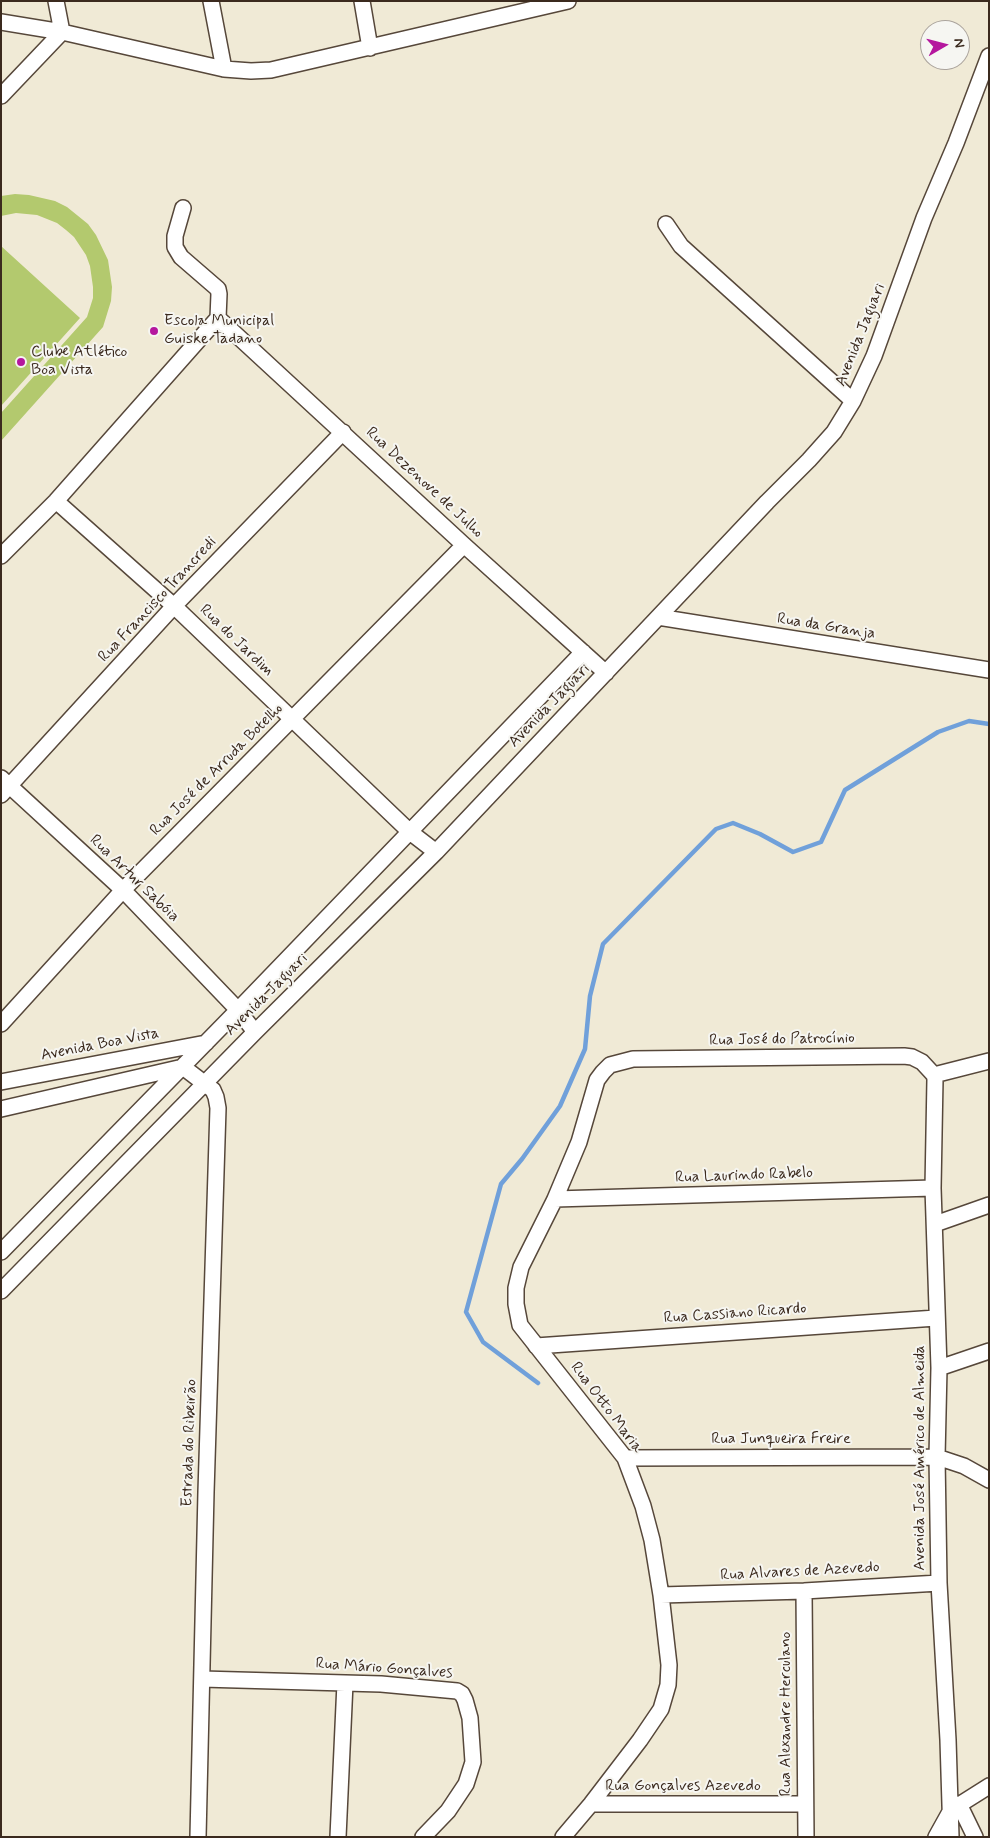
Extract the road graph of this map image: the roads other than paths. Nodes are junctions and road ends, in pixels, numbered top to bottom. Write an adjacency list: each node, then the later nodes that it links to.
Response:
1 (56, 1): 6 (street)
2 (211, 1): 9 (street)
3 (362, 1): 7 (street)
4 (568, 1): 7 (street)
5 (1, 22): 6 (street)
6 (62, 32): 9 (street); 10 (street)
7 (370, 48): 9 (street)
8 (989, 56): 14 (street, Avenida Jaguari)
9 (224, 69)
10 (1, 96)
11 (183, 208): 13 (street)
12 (666, 224): 14 (street)
13 (218, 318): 15 (street, Rua Dezenove de Julho); 16 (street)
14 (853, 401): 20 (street, Avenida Jaguari)
15 (343, 432): 17 (street, Rua Dezenove de Julho); 19 (street, Rua Francisco Trancredi)
16 (56, 501): 18 (street); 19 (street, Rua do Jardim)
17 (464, 546): 21 (street, Rua Dezenove de Julho); 24 (street, Rua José de Arruda Botelho)
18 (1, 556)
19 (174, 606): 24 (street, Rua do Jardim); 25 (street, Rua Francisco Trancredi)
20 (658, 617): 22 (street, Rua da Granja); 23 (street, Avenida Jaguari)
21 (583, 652): 23 (street, Rua Dezenove de Julho); 26 (street, Avenida Jaguari)
22 (989, 670)
23 (606, 673): 27 (street, Avenida Jaguari)
24 (292, 718): 26 (street, Rua do Jardim); 28 (street, Rua José de Arruda Botelho)
25 (4, 786): 28 (street, Rua Artur Sabóia)
26 (410, 832): 27 (street, Rua do Jardim); 29 (street, Avenida Jaguari)
27 (436, 852): 31 (street, Avenida Jaguari)
28 (123, 890): 29 (street, Rua Artur Sabóia); 30 (street, Rua José de Arruda Botelho)
29 (238, 1010): 31 (street, Rua Artur Sabóia); 32 (street, Avenida Jaguari)
30 (1, 1024)
31 (255, 1032): 38 (street, Avenida Jaguari)
32 (206, 1043): 35 (street, Avenida Jaguari); 37 (street, Avenida Boa Vista)
33 (989, 1061): 36 (street)
34 (620, 1062): 36 (street, Rua José do Patrocínio); 41 (street, Rua Otto Maria)
35 (183, 1067): 38 (street, Estrada do Ribeirão); 39 (street); 44 (street, Avenida Jaguari)
36 (935, 1077): 40 (street, Avenida José Américo de Almeida)
37 (1, 1082)
38 (205, 1084): 45 (street, Avenida Jaguari); 56 (street, Estrada do Ribeirão)
39 (1, 1109)
40 (933, 1188): 41 (street, Rua Laurindo Rabelo); 43 (street, Avenida José Américo de Almeida)
41 (556, 1199): 47 (street, Rua Otto Maria)
42 (989, 1205): 43 (street)
43 (935, 1224): 46 (street, Avenida José Américo de Almeida)
44 (1, 1252)
45 (1, 1291)
46 (936, 1318): 47 (street, Rua Cassiano Ricardo); 49 (street, Avenida José Américo de Almeida)
47 (536, 1346): 51 (street, Rua Otto Maria)
48 (989, 1351): 49 (street)
49 (939, 1368): 50 (street, Avenida José Américo de Almeida)
50 (937, 1457): 51 (street, Rua Junqueira Freire); 52 (street, Rua Junqueira Freire); 53 (street, Avenida José Américo de Almeida)
51 (625, 1458): 55 (street, Rua Otto Maria)
52 (989, 1480)
53 (940, 1583): 54 (street, Rua Alvares de Azevedo); 61 (street, Avenida José Américo de Almeida)
54 (804, 1591): 55 (street, Rua Alvares de Azevedo); 60 (street, Rua Alexandre Herculano)
55 (661, 1595): 59 (street, Rua Otto Maria)
56 (202, 1678): 57 (street, Rua Mário Gonçalves); 62 (street, Estrada do Ribeirão)
57 (345, 1683): 63 (street); 64 (street, Rua Mário Gonçalves)
58 (989, 1786): 61 (street)
59 (592, 1804): 60 (street, Rua Gonçalves Azevedo); 65 (street, Rua Otto Maria)
60 (805, 1804): 66 (street, Rua Alexandre Herculano)
61 (955, 1807): 67 (street); 68 (street, Avenida José Américo de Almeida); 69 (street)
62 (198, 1837)
63 (338, 1837)
64 (423, 1837)
65 (563, 1837)
66 (806, 1837)
67 (936, 1837)
68 (951, 1837)
69 (975, 1837)

